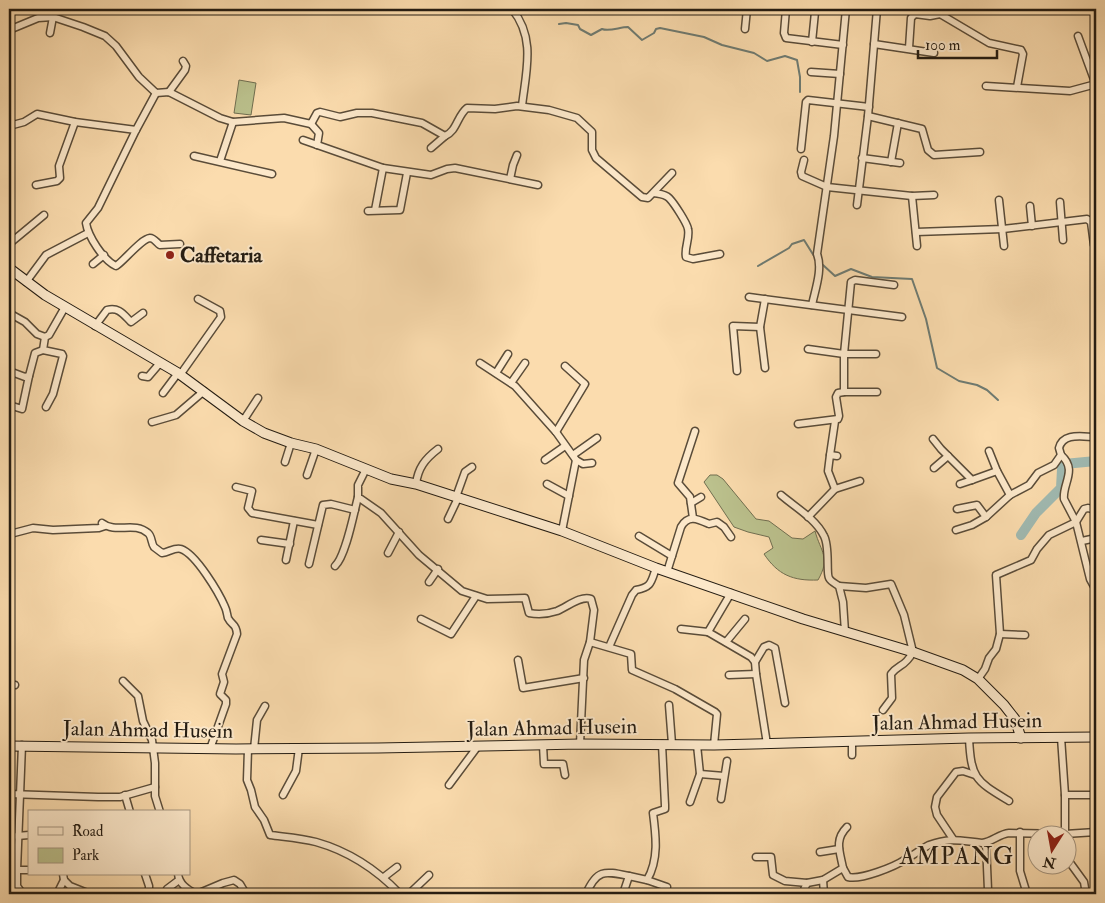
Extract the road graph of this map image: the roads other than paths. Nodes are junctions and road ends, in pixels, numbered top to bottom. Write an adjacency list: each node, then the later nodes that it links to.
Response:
1 (512, 9): 26 (street)
2 (747, 9): 8 (street)
3 (786, 9): 12 (street)
4 (846, 9): 14 (street)
5 (877, 9): 13 (street)
6 (815, 12): 12 (street)
7 (53, 16): 9 (street); 10 (street); 23 (street)
8 (744, 29)
9 (9, 30)
10 (50, 33)
11 (1078, 36): 20 (street)
12 (812, 42): 14 (street)
13 (874, 44): 15 (street); 27 (street)
14 (843, 45): 19 (street)
15 (909, 48): 16 (street); 22 (street)
16 (934, 53)
17 (183, 61): 24 (street)
18 (811, 72): 19 (street)
19 (840, 74): 25 (street)
20 (1096, 84): 22 (street)
21 (986, 86): 22 (street)
22 (1017, 87)
23 (156, 92): 24 (street); 34 (street)
24 (169, 92): 30 (street)
25 (837, 103): 27 (street); 39 (street); 55 (street)
26 (522, 106): 35 (street); 57 (street)
27 (869, 107): 28 (street)
28 (868, 116): 31 (street); 43 (street)
29 (75, 122): 33 (street); 34 (street); 53 (street)
30 (233, 122): 32 (street); 45 (street)
31 (898, 123): 40 (street); 46 (street)
32 (311, 124): 35 (street); 37 (street)
33 (9, 126)
34 (136, 130): 69 (street)
35 (445, 136): 38 (street)
36 (303, 140): 37 (street)
37 (317, 145): 48 (street)
38 (431, 148)
39 (801, 148)
40 (980, 152)
41 (517, 155): 52 (street)
42 (194, 156): 45 (street)
43 (862, 158): 46 (street); 56 (street)
44 (804, 160): 55 (street)
45 (220, 161): 51 (street)
46 (892, 162): 47 (street)
47 (900, 163)
48 (383, 168): 49 (street); 49 (street)
49 (407, 173): 52 (street)
50 (672, 173): 57 (street)
51 (272, 174)
52 (510, 179): 54 (street)
53 (36, 185)
54 (538, 185)
55 (827, 187): 56 (street); 85 (street)
56 (858, 190): 59 (street); 62 (street)
57 (654, 193): 76 (street)
58 (934, 195): 59 (street)
59 (912, 196): 68 (street)
60 (999, 200): 67 (street)
61 (1060, 202): 65 (street)
62 (857, 205)
63 (1030, 206): 66 (street)
64 (44, 215): 71 (street)
65 (1062, 223): 66 (street); 70 (street); 73 (street)
66 (1032, 226): 67 (street)
67 (1003, 229): 68 (street); 75 (street)
68 (916, 232): 74 (street)
69 (88, 233): 77 (street); 80 (street)
70 (1063, 240)
71 (9, 244)
72 (180, 244): 77 (street)
73 (1094, 244)
74 (917, 246)
75 (1004, 246)
76 (720, 254)
77 (104, 255): 78 (street)
78 (93, 264)
79 (9, 268): 80 (street)
80 (26, 282): 86 (street)
81 (894, 285): 87 (street)
82 (749, 298): 84 (street)
83 (198, 299): 107 (street)
84 (765, 299): 85 (street); 92 (street)
85 (812, 305): 87 (street)
86 (65, 307): 91 (street); 93 (street)
87 (847, 310): 90 (street); 97 (street)
88 (9, 313): 93 (street)
89 (143, 313): 91 (street)
90 (902, 317)
91 (95, 326): 99 (street)
92 (760, 327): 103 (street); 105 (street)
93 (45, 337): 95 (street)
94 (808, 349): 97 (street)
95 (43, 350): 108 (street); 117 (street)
96 (508, 354): 106 (street)
97 (844, 354): 98 (street); 112 (street)
98 (876, 354)
99 (160, 362): 107 (street); 109 (street)
100 (480, 363): 106 (street)
101 (525, 363): 110 (street)
102 (565, 366): 123 (street)
103 (765, 368)
104 (9, 371): 108 (street)
105 (738, 371)
106 (496, 373): 110 (street)
107 (179, 374): 111 (street); 114 (street)
108 (29, 376): 116 (street)
109 (142, 376)
110 (511, 382): 123 (street)
111 (204, 391): 118 (street); 120 (street)
112 (844, 392): 113 (street); 119 (street)
113 (877, 392)
114 (163, 393)
115 (258, 398): 118 (street)
116 (9, 406)
117 (46, 407)
118 (243, 421): 127 (street)
119 (835, 421): 121 (street); 149 (street)
120 (152, 422)
121 (798, 424)
122 (695, 431): 156 (street)
123 (556, 432): 128 (street)
124 (1096, 437): 134 (street)
125 (596, 438): 133 (street)
126 (933, 439): 132 (street)
127 (291, 443): 129 (street); 136 (street)
128 (565, 446): 133 (street); 135 (street)
129 (316, 449): 140 (street); 142 (street)
130 (438, 449): 145 (street)
131 (989, 451): 141 (street)
132 (948, 456): 139 (street); 143 (street)
133 (574, 457): 137 (street); 152 (street)
134 (1063, 457): 151 (street); 165 (street)
135 (545, 460)
136 (285, 462)
137 (592, 463)
138 (472, 467): 155 (street)
139 (934, 468)
140 (366, 469): 145 (street); 153 (street)
141 (996, 471): 143 (street); 151 (street)
142 (307, 475)
143 (972, 480): 147 (street)
144 (860, 481): 149 (street)
145 (416, 484): 155 (street)
146 (547, 484): 152 (street)
147 (960, 484)
148 (236, 487): 164 (street)
149 (835, 489): 160 (street)
150 (781, 495): 160 (street)
151 (1010, 495): 161 (street)
152 (569, 496): 168 (street)
153 (358, 497): 158 (street); 170 (street)
154 (701, 497): 156 (street)
155 (457, 498): 163 (street); 168 (street)
156 (691, 503): 162 (street)
157 (957, 509): 161 (street)
158 (355, 510): 166 (street); 181 (street)
159 (1096, 510): 165 (street)
160 (808, 517): 186 (street)
161 (986, 517): 167 (street)
162 (693, 518): 172 (street); 178 (street)
163 (448, 519)
164 (294, 521): 166 (street); 176 (street)
165 (1076, 522): 175 (street); 195 (street)
166 (318, 525): 180 (street)
167 (956, 530)
168 (562, 531): 182 (street)
169 (9, 532): 228 (street)
170 (399, 532): 177 (street); 183 (street)
171 (639, 536): 178 (street)
172 (731, 537)
173 (1096, 538): 175 (street)
174 (261, 540): 176 (street)
175 (1082, 541): 187 (street)
176 (290, 544): 179 (street)
177 (388, 553)
178 (672, 556): 184 (street)
179 (286, 560)
180 (309, 564)
181 (335, 566)
182 (656, 568): 184 (street); 199 (street)
183 (438, 569): 185 (street); 189 (street)
184 (668, 572): 188 (street)
185 (429, 582)
186 (839, 586): 194 (street); 200 (street)
187 (1096, 590)
188 (731, 593): 193 (street); 194 (street)
189 (476, 596): 190 (street); 197 (street)
190 (421, 619)
191 (745, 619): 198 (street)
192 (681, 629): 193 (street)
193 (708, 632): 198 (street)
194 (845, 632): 200 (street)
195 (1000, 634): 196 (street); 206 (street)
196 (1024, 635)
197 (590, 642): 199 (street); 205 (street)
198 (726, 642): 202 (street)
199 (609, 647): 224 (street)
200 (914, 652): 206 (street); 211 (street)
201 (518, 660): 205 (street)
202 (755, 662): 203 (street); 208 (street)
203 (756, 674): 204 (street); 220 (street)
204 (729, 675)
205 (584, 678): 217 (street)
206 (978, 679): 214 (street)
207 (123, 682): 227 (street)
208 (785, 703)
209 (669, 705): 219 (street)
210 (265, 706): 230 (street)
211 (884, 710)
212 (1061, 737): 214 (street, Jalan Ahmad Husein); 215 (street, Jalan Ahmad Husein); 243 (street)
213 (969, 738): 214 (street, Jalan Ahmad Husein); 216 (street, Jalan Ahmad Husein); 235 (street)
214 (1021, 738)
215 (1096, 738)
216 (852, 742): 220 (street, Jalan Ahmad Husein); 231 (street)
217 (580, 744): 218 (street, Jalan Ahmad Husein); 222 (street, Jalan Ahmad Husein)
218 (662, 744): 219 (street, Jalan Ahmad Husein); 274 (street)
219 (672, 744): 223 (street, Jalan Ahmad Husein)
220 (767, 744): 224 (street, Jalan Ahmad Husein)
221 (22, 745): 225 (street, Jalan Ahmad Husein); 227 (street, Jalan Ahmad Husein); 240 (street)
222 (542, 745): 226 (street, Jalan Ahmad Husein); 234 (street)
223 (697, 745): 224 (street, Jalan Ahmad Husein); 233 (street)
224 (714, 745)
225 (9, 746)
226 (478, 746): 229 (street, Jalan Ahmad Husein); 237 (street)
227 (154, 748): 228 (street, Jalan Ahmad Husein); 238 (street)
228 (210, 748): 230 (street, Jalan Ahmad Husein)
229 (299, 748): 230 (street, Jalan Ahmad Husein); 241 (street)
230 (251, 749): 273 (street)
231 (852, 755)
232 (727, 761): 236 (street)
233 (700, 774): 236 (street); 247 (street)
234 (565, 775)
235 (975, 775): 246 (street); 258 (street)
236 (724, 776): 245 (street)
237 (449, 785)
238 (155, 787): 242 (street); 249 (street)
239 (9, 794): 240 (street)
240 (19, 794): 242 (street); 257 (street)
241 (283, 794)
242 (125, 795): 248 (street)
243 (1065, 795): 244 (street); 250 (street)
244 (1096, 795)
245 (720, 799)
246 (1009, 801)
247 (690, 802)
248 (129, 810)
249 (159, 810)
250 (1064, 826)
251 (847, 827): 260 (street)
252 (1020, 832): 254 (street); 259 (street); 292 (street)
253 (1096, 832): 255 (street)
254 (1028, 833)
255 (1078, 833)
256 (28, 835): 257 (street)
257 (17, 836): 265 (street)
258 (954, 839): 259 (street); 264 (street)
259 (986, 843): 278 (street)
260 (839, 849): 261 (street); 264 (street)
261 (820, 852)
262 (756, 857): 276 (street)
263 (397, 867): 273 (street)
264 (843, 868): 275 (street)
265 (17, 870): 266 (street); 279 (street)
266 (28, 870)
267 (1078, 874): 293 (street)
268 (428, 875): 287 (street)
269 (146, 876): 282 (street)
270 (629, 876): 274 (street); 288 (street); 289 (street)
271 (63, 877): 280 (street); 281 (street)
272 (178, 877): 283 (street); 284 (street)
273 (384, 877): 286 (street)
274 (647, 880): 277 (street)
275 (822, 880): 276 (street); 291 (street)
276 (807, 883): 290 (street)
277 (667, 888)
278 (988, 890)
279 (18, 892): 280 (street)
280 (57, 894)
281 (90, 894)
282 (149, 894)
283 (166, 894)
284 (196, 894): 285 (street)
285 (246, 894)
286 (400, 894)
287 (409, 894)
288 (586, 894)
289 (623, 894)
290 (802, 894)
291 (824, 894)
292 (1027, 894)
293 (1086, 894)

